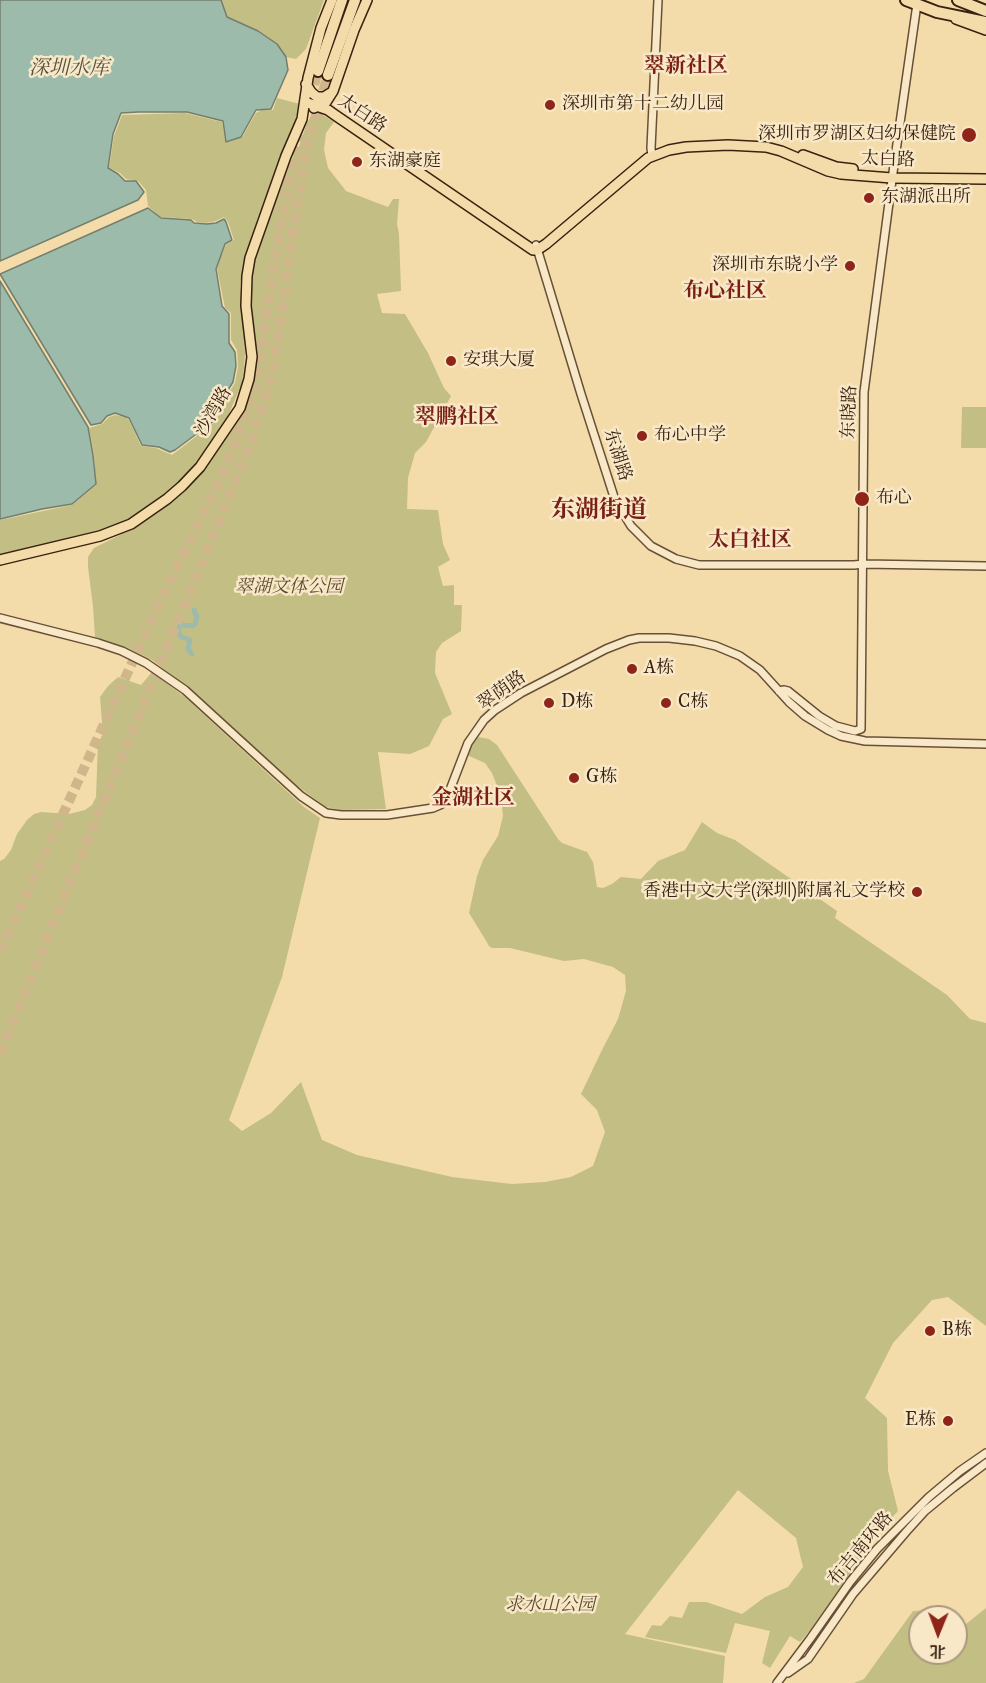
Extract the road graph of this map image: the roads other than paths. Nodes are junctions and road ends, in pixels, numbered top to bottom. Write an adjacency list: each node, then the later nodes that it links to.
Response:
1 (332, 0): 13 (main road, 沙湾路)
2 (342, 0): 3 (highway)
3 (355, 0)
4 (367, 0): 14 (main road, 沙湾路)
5 (658, 0): 20 (street)
6 (906, 0): 8 (highway)
7 (958, 0): 9 (highway)
8 (919, 2): 10 (highway); 22 (street, 东晓路)
9 (986, 10)
10 (938, 12): 11 (highway); 12 (main road)
11 (986, 22)
12 (986, 30)
13 (306, 84): 14 (main road); 15 (main road, 沙湾路)
14 (333, 91): 16 (main road, 沙湾路); 17 (main road)
15 (305, 102): 16 (main road, 太白路); 18 (main road, 沙湾路)
16 (320, 105): 17 (main road, 太白路); 18 (main road, 沙湾路); 19 (main road, 太白路)
17 (338, 111): 19 (main road, 太白路)
18 (302, 119): 25 (main road, 沙湾路)
19 (369, 135): 24 (main road, 太白路)
20 (651, 153): 22 (main road, 太白路); 24 (main road, 太白路)
21 (986, 174): 22 (main road, 太白路)
22 (892, 175): 23 (main road, 太白路); 26 (street, 东晓路)
23 (986, 179)
24 (537, 248): 26 (street, 东湖路)
25 (0, 560)
26 (863, 564): 27 (street, 东湖路); 29 (street, 东晓路)
27 (986, 566)
28 (0, 618): 29 (street, 翠荫路)
29 (779, 691): 30 (street, 翠荫路)
30 (986, 744)
31 (986, 1453): 33 (street, 布吉南环路)
32 (986, 1463): 34 (street, 布吉南环路)
33 (810, 1640): 34 (street); 35 (street, 布吉南环路)
34 (818, 1645): 35 (street, 布吉南环路)
35 (777, 1683)

